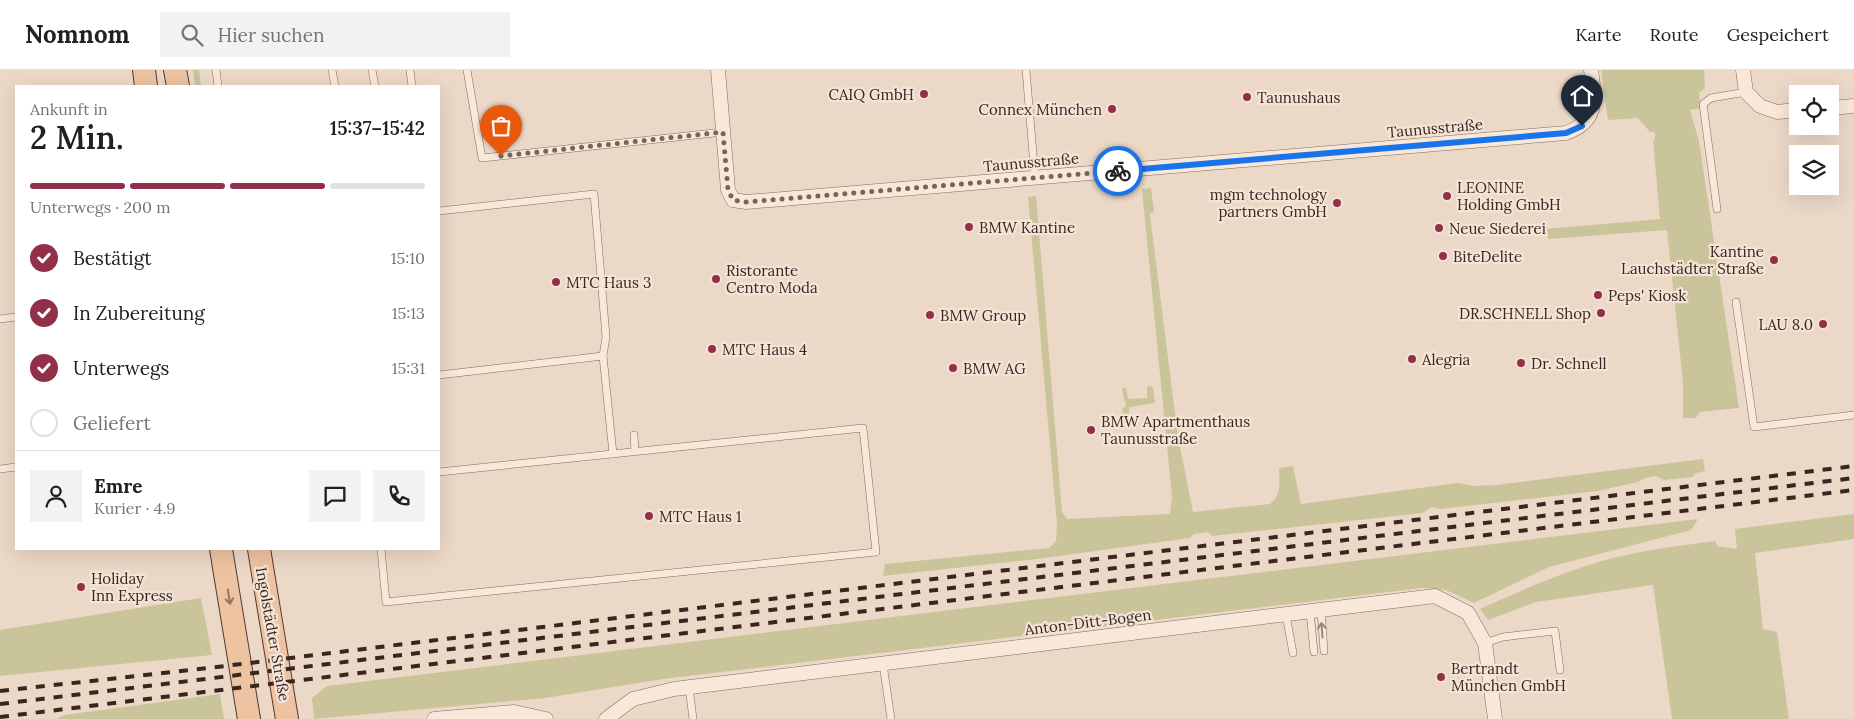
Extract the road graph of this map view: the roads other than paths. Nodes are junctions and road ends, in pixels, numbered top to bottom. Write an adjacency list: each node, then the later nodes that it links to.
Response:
1 (144, 70): 12 (main road)
2 (175, 70): 13 (main road)
3 (216, 70): 14 (lane)
4 (332, 70): 15 (lane)
5 (372, 70): 16 (lane)
6 (410, 70): 17 (lane)
7 (466, 70): 22 (lane)
8 (718, 70): 22 (street, Taunusstraße)
9 (1026, 70): 23 (lane)
10 (1591, 70): 23 (street, Taunusstraße)
11 (1743, 70): 18 (street)
12 (146, 85)
13 (178, 85)
14 (218, 85)
15 (335, 85)
16 (374, 85)
17 (412, 85)
18 (1746, 92): 21 (street); 24 (lane)
19 (1854, 106): 20 (street)
20 (1839, 107)
21 (1789, 111)
22 (723, 132): 23 (street, Taunusstraße)
23 (1035, 178)
24 (1717, 209)
25 (440, 211): 29 (lane)
26 (1736, 302): 31 (lane)
27 (15, 317): 28 (lane)
28 (0, 320)
29 (603, 356): 30 (lane); 34 (lane)
30 (440, 375)
31 (1854, 415)
32 (634, 435): 33 (lane)
33 (635, 452): 34 (lane); 40 (lane)
34 (613, 454): 37 (lane)
35 (15, 467): 36 (lane)
36 (0, 469)
37 (440, 472)
38 (221, 550): 50 (main road, one-way to 50)
39 (259, 550): 51 (main road, Ingolstädter Straße)
40 (381, 550)
41 (1316, 611): 42 (street, Anton-Ditt-Bogen); 43 (street, Anton-Ditt-Bogen); 44 (lane, one-way to 41); 45 (lane)
42 (1286, 614): 46 (lane); 47 (street, Anton-Ditt-Bogen)
43 (1485, 644): 48 (lane); 57 (street, Anton-Ditt-Bogen)
44 (1324, 650)
45 (1314, 652)
46 (1293, 654)
47 (883, 664): 49 (street, Anton-Ditt-Bogen); 56 (lane)
48 (1560, 670)
49 (689, 688): 54 (street, Anton-Ditt-Bogen); 55 (lane)
50 (249, 719)
51 (287, 719)
52 (434, 719): 53 (street)
53 (546, 719)
54 (606, 719)
55 (693, 719)
56 (891, 719)
57 (1495, 719)

